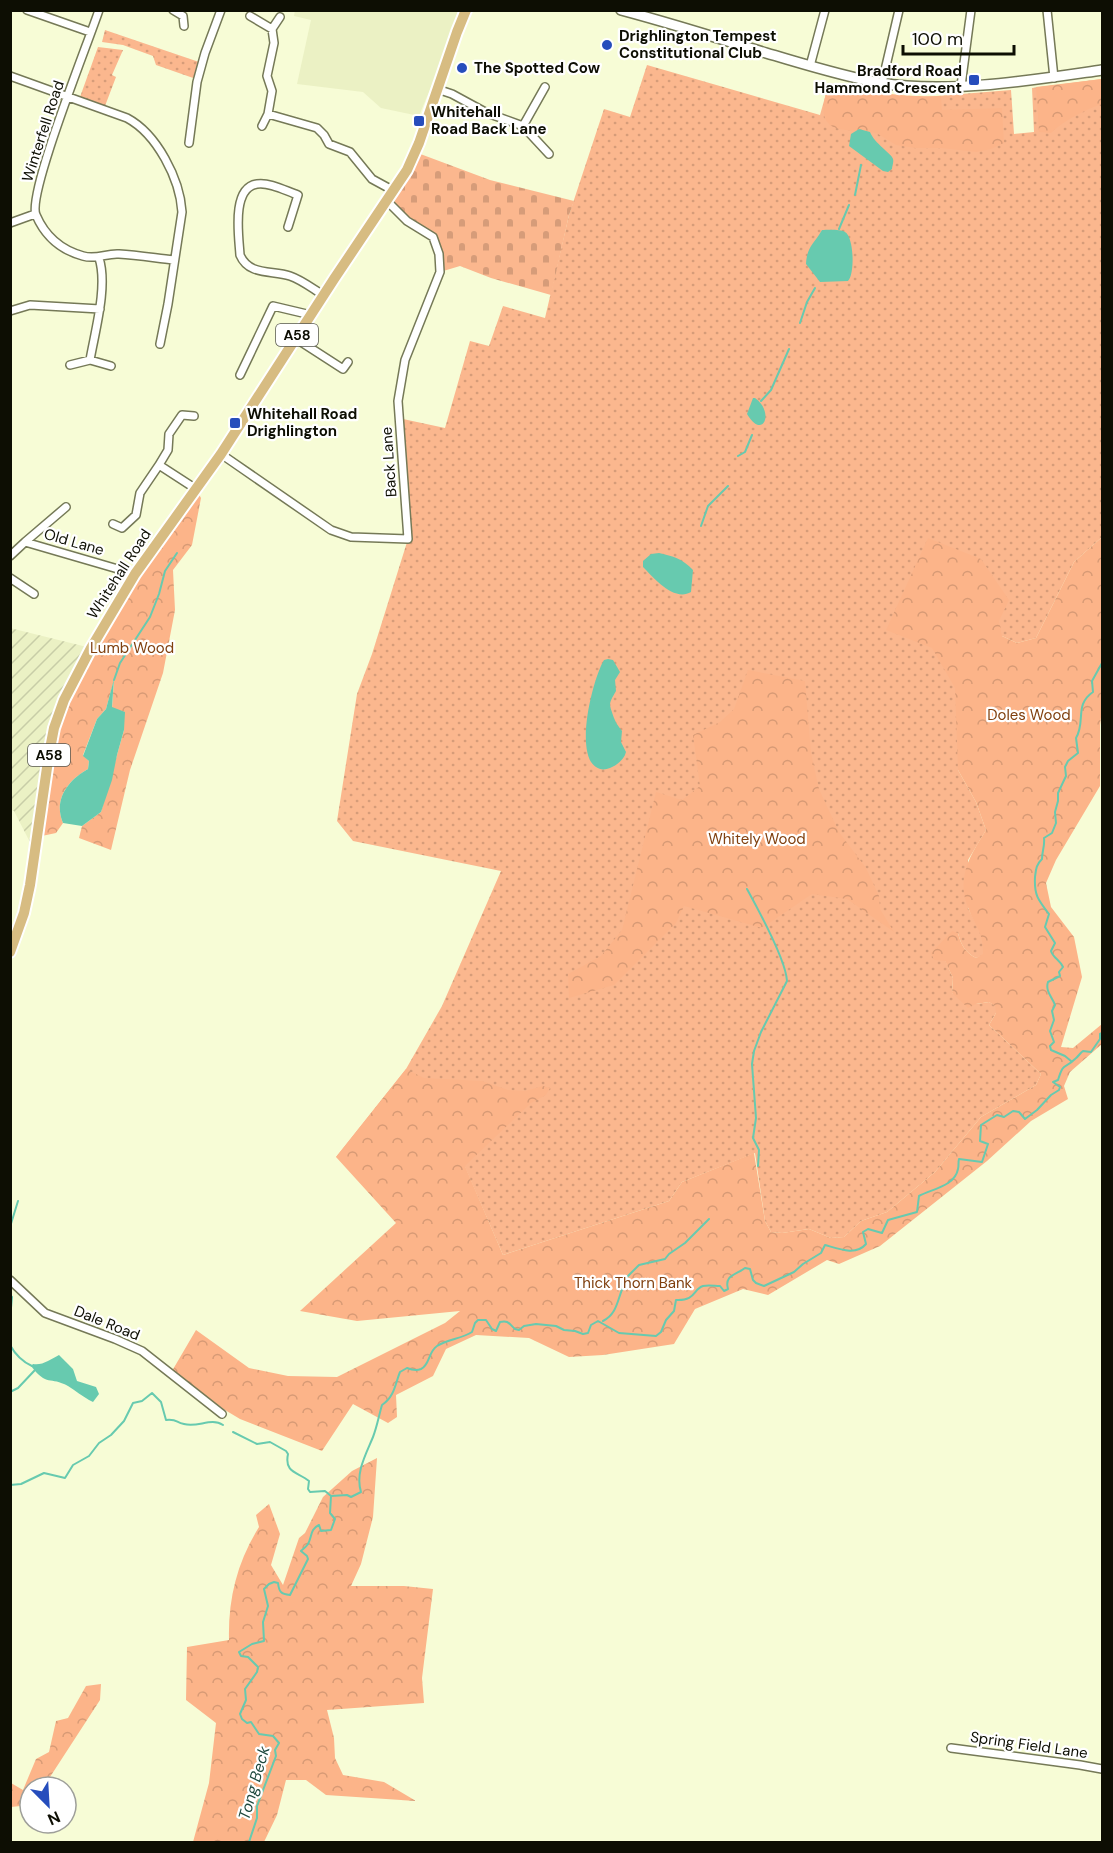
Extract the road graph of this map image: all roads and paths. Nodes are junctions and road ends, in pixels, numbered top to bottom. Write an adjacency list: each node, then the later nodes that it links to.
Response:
1 (27, 10): 15 (street)
2 (99, 10): 15 (street, Winterfell Road)
3 (173, 10): 13 (street)
4 (221, 10): 28 (street)
5 (466, 10): 23 (main road)
6 (621, 10): 16 (main road)
7 (825, 10): 16 (street)
8 (899, 10): 20 (street)
9 (971, 10): 21 (street)
10 (1047, 10): 19 (street)
11 (250, 16): 14 (street)
12 (280, 16): 14 (street)
13 (184, 26)
14 (272, 29): 25 (street)
15 (90, 32): 24 (street, Winterfell Road)
16 (810, 66): 20 (main road)
17 (1102, 70): 19 (main road)
18 (10, 76): 24 (street)
19 (1054, 78): 21 (main road)
20 (882, 83): 21 (main road)
21 (961, 86)
22 (545, 87): 27 (street)
23 (437, 89): 27 (street); 30 (main road, Whitehall Road / A58)
24 (67, 96): 32 (street, Winterfell Road); 36 (street)
25 (268, 114): 26 (street); 30 (street)
26 (262, 126)
27 (524, 126): 29 (street)
28 (189, 143)
29 (549, 154)
30 (394, 192): 31 (main road, Whitehall Road / A58)
31 (387, 201): 37 (main road, Whitehall Road / A58); 49 (street, Back Lane)
32 (35, 214): 33 (street); 35 (street)
33 (10, 223)
34 (288, 227): 37 (street)
35 (99, 258): 36 (street); 38 (street)
36 (173, 260): 42 (street)
37 (323, 296): 40 (main road, Whitehall Road / A58)
38 (100, 309): 39 (street); 43 (street)
39 (10, 310)
40 (311, 315): 41 (main road, Whitehall Road / A58); 47 (street)
41 (296, 338): 44 (street); 49 (main road, Whitehall Road / A58)
42 (160, 344)
43 (90, 360): 45 (street); 46 (street)
44 (348, 362)
45 (69, 365)
46 (111, 366)
47 (240, 375)
48 (194, 416): 50 (street)
49 (220, 454): 51 (main road, Whitehall Road / A58)
50 (159, 465): 51 (street); 53 (street)
51 (196, 489): 56 (main road, Whitehall Road / A58)
52 (66, 507): 54 (street)
53 (113, 524)
54 (25, 542): 55 (street, Old Lane); 56 (street, Old Lane)
55 (10, 556)
56 (135, 574): 59 (main road, Whitehall Road / A58)
57 (10, 578): 58 (street)
58 (34, 594)
59 (10, 952)
60 (10, 1280): 61 (street, Dale Road)
61 (222, 1414)
62 (951, 1748): 63 (street, Spring Field Lane)
63 (1102, 1769)

